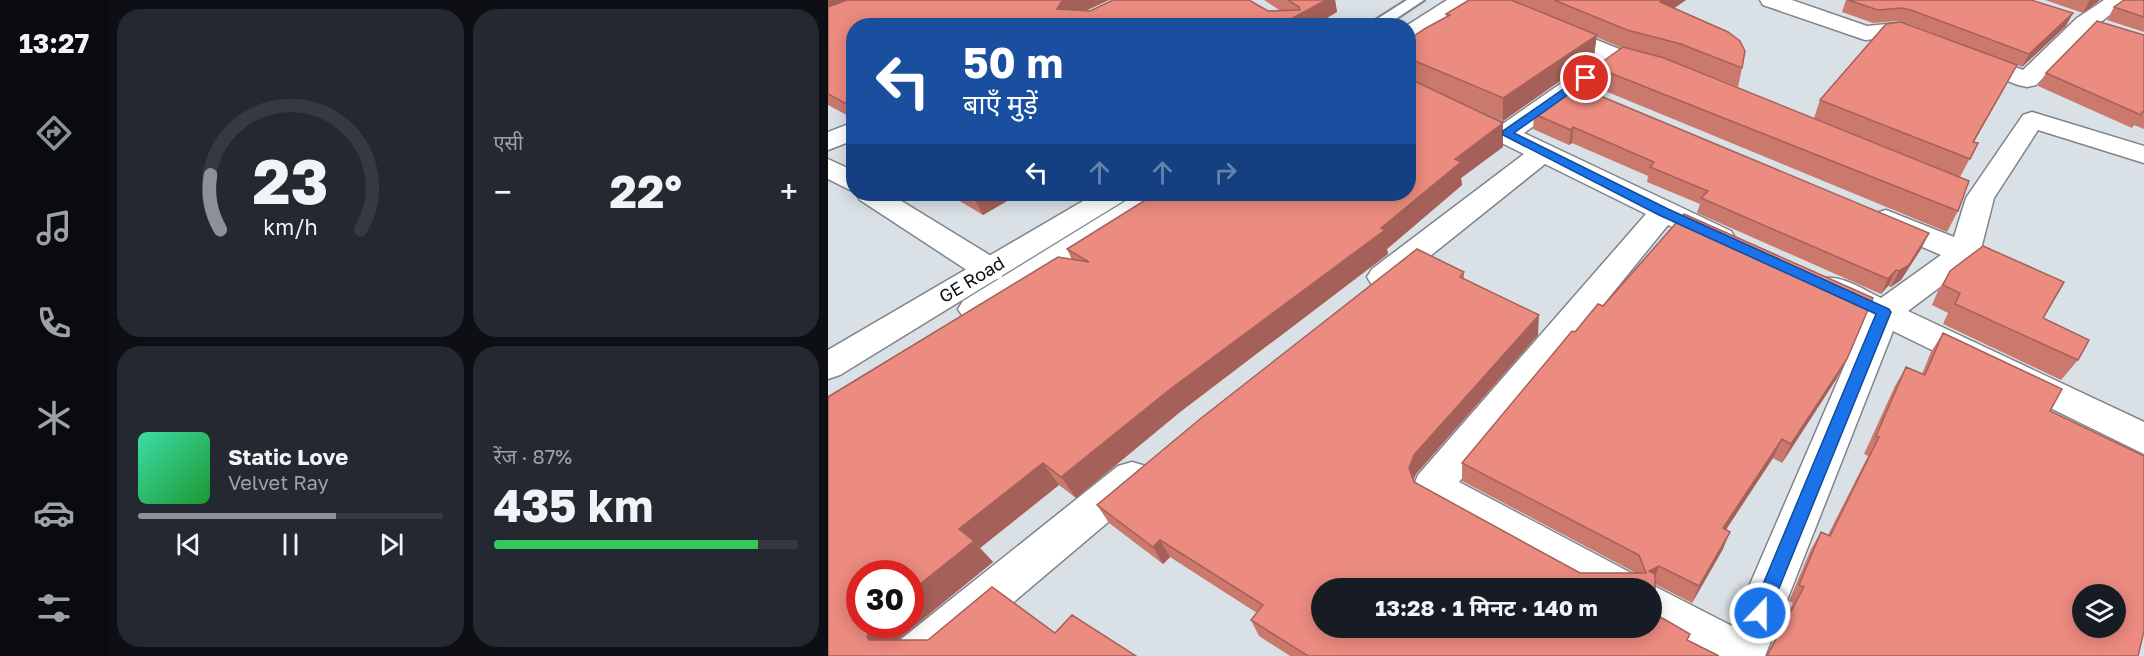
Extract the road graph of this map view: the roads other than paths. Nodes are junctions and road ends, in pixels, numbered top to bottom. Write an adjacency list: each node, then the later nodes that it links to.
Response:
1 (1417, 0): 6 (lane)
2 (1442, 0): 7 (street)
3 (1771, 0): 9 (street)
4 (2118, 0): 9 (street)
5 (1468, 3): 10 (street); 12 (lane)
6 (1387, 18)
7 (1410, 18)
8 (1528, 19): 13 (street)
9 (2075, 20): 11 (street)
10 (1416, 30)
11 (2114, 32)
12 (1416, 39)
13 (1616, 56): 14 (street); 16 (street)
14 (1680, 74)
15 (1416, 91): 16 (street)
16 (1507, 133): 19 (street)
17 (846, 134): 18 (street)
18 (828, 142)
19 (1542, 153): 26 (street); 32 (street)
20 (2144, 155): 29 (street)
21 (828, 167): 22 (street)
22 (846, 178)
23 (881, 201): 30 (street)
24 (1103, 201): 30 (street, GE Road)
25 (1146, 201): 35 (street, GE Road)
26 (1663, 212): 28 (street); 38 (street)
27 (1866, 212): 29 (street)
28 (1747, 250)
29 (1965, 253): 33 (street)
30 (990, 270): 34 (street, GE Road)
31 (1800, 274): 33 (street)
32 (1354, 300)
33 (1884, 312): 36 (street); 41 (street)
34 (828, 366)
35 (868, 376)
36 (2144, 439)
37 (1160, 454): 40 (street)
38 (1600, 578)
39 (1662, 611): 41 (street)
40 (916, 656)
41 (1743, 656)

